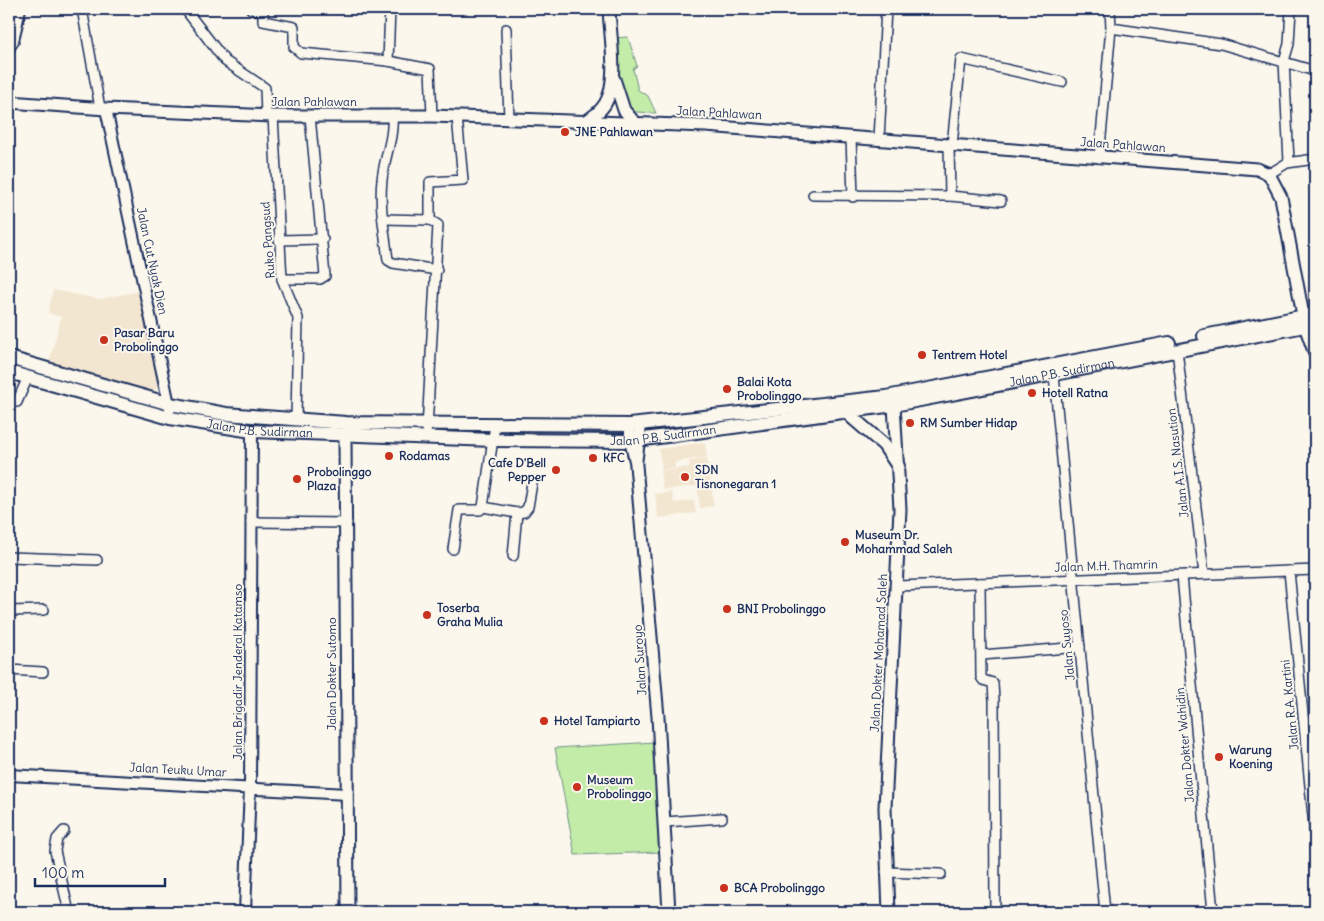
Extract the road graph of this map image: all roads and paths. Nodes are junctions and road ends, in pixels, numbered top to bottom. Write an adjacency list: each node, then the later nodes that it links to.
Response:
1 (20, 9): 14 (street)
2 (82, 9): 21 (street)
3 (185, 9): 22 (street, Ruko Pangsud)
4 (251, 9): 15 (street)
5 (390, 9): 15 (street)
6 (609, 9): 18 (main road)
7 (758, 9): 8 (street)
8 (800, 9)
9 (886, 9): 31 (street)
10 (1110, 9): 12 (street)
11 (1291, 9): 16 (street)
12 (1111, 28): 16 (street); 33 (street)
13 (506, 29): 27 (street)
14 (9, 47)
15 (388, 61): 25 (street)
16 (1284, 61): 17 (street); 35 (street)
17 (1315, 71)
18 (612, 72): 28 (main road); 29 (main road)
19 (1062, 82): 32 (street)
20 (9, 102): 21 (main road, Jalan Pahlawan)
21 (103, 108): 22 (main road, Jalan Pahlawan); 56 (street, Jalan Cut Nyak Dien)
22 (270, 116): 23 (main road, Jalan Pahlawan); 44 (street, Ruko Pangsud)
23 (310, 116): 24 (main road, Jalan Pahlawan); 43 (street)
24 (392, 116): 25 (main road, Jalan Pahlawan); 41 (street)
25 (432, 116): 26 (main road, Jalan Pahlawan)
26 (457, 117): 27 (main road, Jalan Pahlawan); 42 (street)
27 (509, 120): 28 (main road, Jalan Pahlawan)
28 (585, 122): 29 (main road, Jalan Pahlawan)
29 (635, 123): 30 (main road, Jalan Pahlawan)
30 (851, 137): 31 (main road, Jalan Pahlawan); 39 (street)
31 (879, 139): 32 (main road, Jalan Pahlawan)
32 (951, 145): 33 (main road, Jalan Pahlawan); 38 (street)
33 (1100, 158): 36 (main road, Jalan Pahlawan)
34 (1315, 159): 35 (street)
35 (1285, 164): 36 (street)
36 (1269, 174): 47 (main road)
37 (813, 195): 39 (street)
38 (950, 196): 39 (street); 40 (street)
39 (853, 197)
40 (1001, 201)
41 (383, 219): 42 (street); 45 (street)
42 (430, 220): 45 (street)
43 (323, 239): 44 (street); 46 (street)
44 (279, 240): 46 (street, Ruko Pangsud)
45 (437, 270): 63 (street)
46 (282, 279): 59 (street, Ruko Pangsud)
47 (1310, 320): 48 (main road, Jalan P.B. Sudirman); 49 (main road); 54 (main road, Jalan P.B. Sudirman)
48 (1177, 350): 52 (main road, Jalan P.B. Sudirman); 81 (street, Jalan A.I.S. Nasution)
49 (1315, 354)
50 (9, 358): 56 (main road, Jalan P.B. Sudirman)
51 (9, 372): 53 (main road, Jalan P.B. Sudirman)
52 (1054, 374): 54 (main road, Jalan P.B. Sudirman); 83 (street, Jalan Suyoso)
53 (28, 377): 55 (street); 58 (main road, Jalan P.B. Sudirman)
54 (893, 401): 57 (main road, Jalan P.B. Sudirman); 60 (main road, Jalan P.B. Sudirman); 69 (main road, Jalan Dokter Mohamad Saleh)
55 (17, 402)
56 (170, 404): 58 (street, Jalan Cut Nyak Dien); 59 (main road, Jalan P.B. Sudirman)
57 (847, 413): 60 (main road, Jalan P.B. Sudirman); 69 (main road)
58 (170, 418): 64 (main road, Jalan P.B. Sudirman)
59 (296, 420): 63 (main road, Jalan P.B. Sudirman)
60 (726, 422): 62 (main road, Jalan P.B. Sudirman); 67 (main road, Jalan P.B. Sudirman)
61 (495, 425): 62 (main road, Jalan P.B. Sudirman); 63 (main road, Jalan P.B. Sudirman); 66 (street)
62 (636, 425): 67 (street, Jalan Suroyo)
63 (427, 430): 65 (main road, Jalan P.B. Sudirman); 66 (main road, Jalan P.B. Sudirman)
64 (252, 431): 65 (main road, Jalan P.B. Sudirman); 73 (street, Jalan Brigadir Jenderal Katamso)
65 (346, 435): 74 (main road, Jalan Dokter Sutomo)
66 (493, 440): 67 (main road, Jalan P.B. Sudirman); 71 (street)
67 (635, 440): 68 (street, Jalan Suroyo)
68 (636, 465): 96 (main road, Jalan Suroyo)
69 (898, 466): 85 (main road, Jalan Dokter Mohamad Saleh)
70 (532, 482): 72 (street)
71 (483, 507): 72 (street); 75 (street)
72 (517, 513): 76 (street)
73 (251, 522): 74 (street); 93 (street, Jalan Brigadir Jenderal Katamso)
74 (347, 523): 94 (main road, Jalan Dokter Sutomo)
75 (454, 549)
76 (513, 556)
77 (9, 557): 78 (street)
78 (97, 560)
79 (1315, 570): 80 (street, Jalan M.H. Thamrin)
80 (1289, 571): 81 (street, Jalan M.H. Thamrin); 98 (street, Jalan R.A. Kartini)
81 (1204, 574): 82 (street, Jalan M.H. Thamrin)
82 (1182, 576): 83 (street, Jalan M.H. Thamrin); 108 (street, Jalan Dokter Wahidin)
83 (1074, 580): 84 (street, Jalan M.H. Thamrin); 88 (street, Jalan Suyoso)
84 (980, 583): 85 (street, Jalan M.H. Thamrin); 89 (street)
85 (897, 586): 99 (main road, Jalan Dokter Mohamad Saleh)
86 (44, 610): 87 (street)
87 (9, 611)
88 (1080, 648): 89 (street); 107 (street, Jalan Suyoso)
89 (982, 655): 106 (street)
90 (9, 670): 91 (street)
91 (43, 672)
92 (9, 775): 93 (street, Jalan Teuku Umar)
93 (250, 787): 94 (street, Jalan Teuku Umar); 102 (street, Jalan Brigadir Jenderal Katamso)
94 (346, 794): 103 (main road, Jalan Dokter Sutomo)
95 (722, 818): 96 (street)
96 (665, 822): 104 (main road, Jalan Suroyo)
97 (64, 831): 101 (street)
98 (1315, 837)
99 (886, 872): 100 (street); 105 (main road, Jalan Dokter Mohamad Saleh)
100 (941, 874)
101 (69, 912)
102 (245, 912)
103 (348, 912)
104 (669, 912)
105 (889, 912)
106 (995, 912)
107 (1105, 912)
108 (1213, 912)

